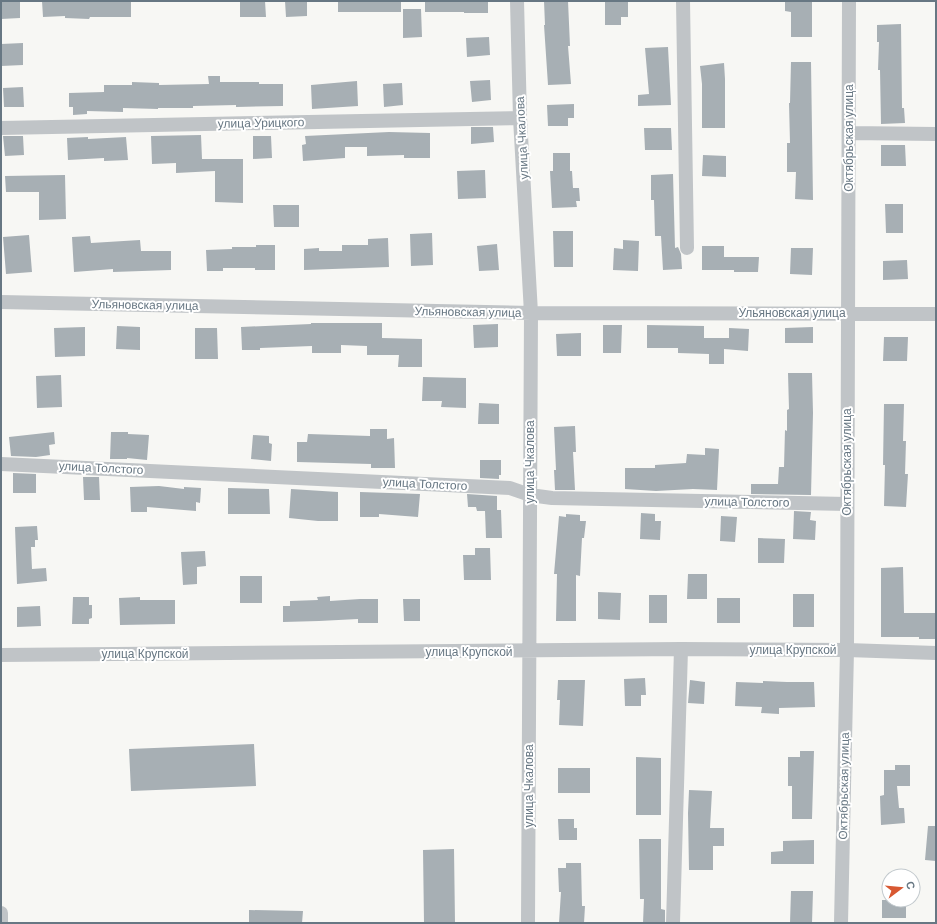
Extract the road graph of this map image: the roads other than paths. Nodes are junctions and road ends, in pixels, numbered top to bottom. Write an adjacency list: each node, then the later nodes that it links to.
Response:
1 (518, 1): 4 (street, улица Чкалова)
2 (683, 1): 8 (street)
3 (849, 1): 6 (street, Октябрьская улица)
4 (520, 118): 5 (street, улица Урицкого); 10 (street, улица Чкалова)
5 (1, 128)
6 (849, 133): 7 (street); 11 (street, Октябрьская улица)
7 (936, 134)
8 (687, 248)
9 (1, 302): 10 (street, Ульяновская улица)
10 (531, 313): 11 (street, Ульяновская улица); 14 (street, улица Чкалова)
11 (848, 313): 12 (street, Ульяновская улица); 15 (street, Октябрьская улица)
12 (936, 314)
13 (1, 464): 14 (street, улица Толстого)
14 (530, 495): 15 (street, улица Толстого); 18 (street, улица Чкалова)
15 (847, 504): 17 (street, Октябрьская улица)
16 (681, 649): 17 (street, улица Крупской); 18 (street, улица Крупской); 24 (street)
17 (847, 650): 19 (street, улица Крупской); 25 (street, Октябрьская улица)
18 (530, 651): 20 (street, улица Крупской); 23 (street, улица Чкалова)
19 (936, 654)
20 (1, 655)
21 (1, 913): 22 (street)
22 (1, 923)
23 (528, 923)
24 (673, 923)
25 (841, 923)

